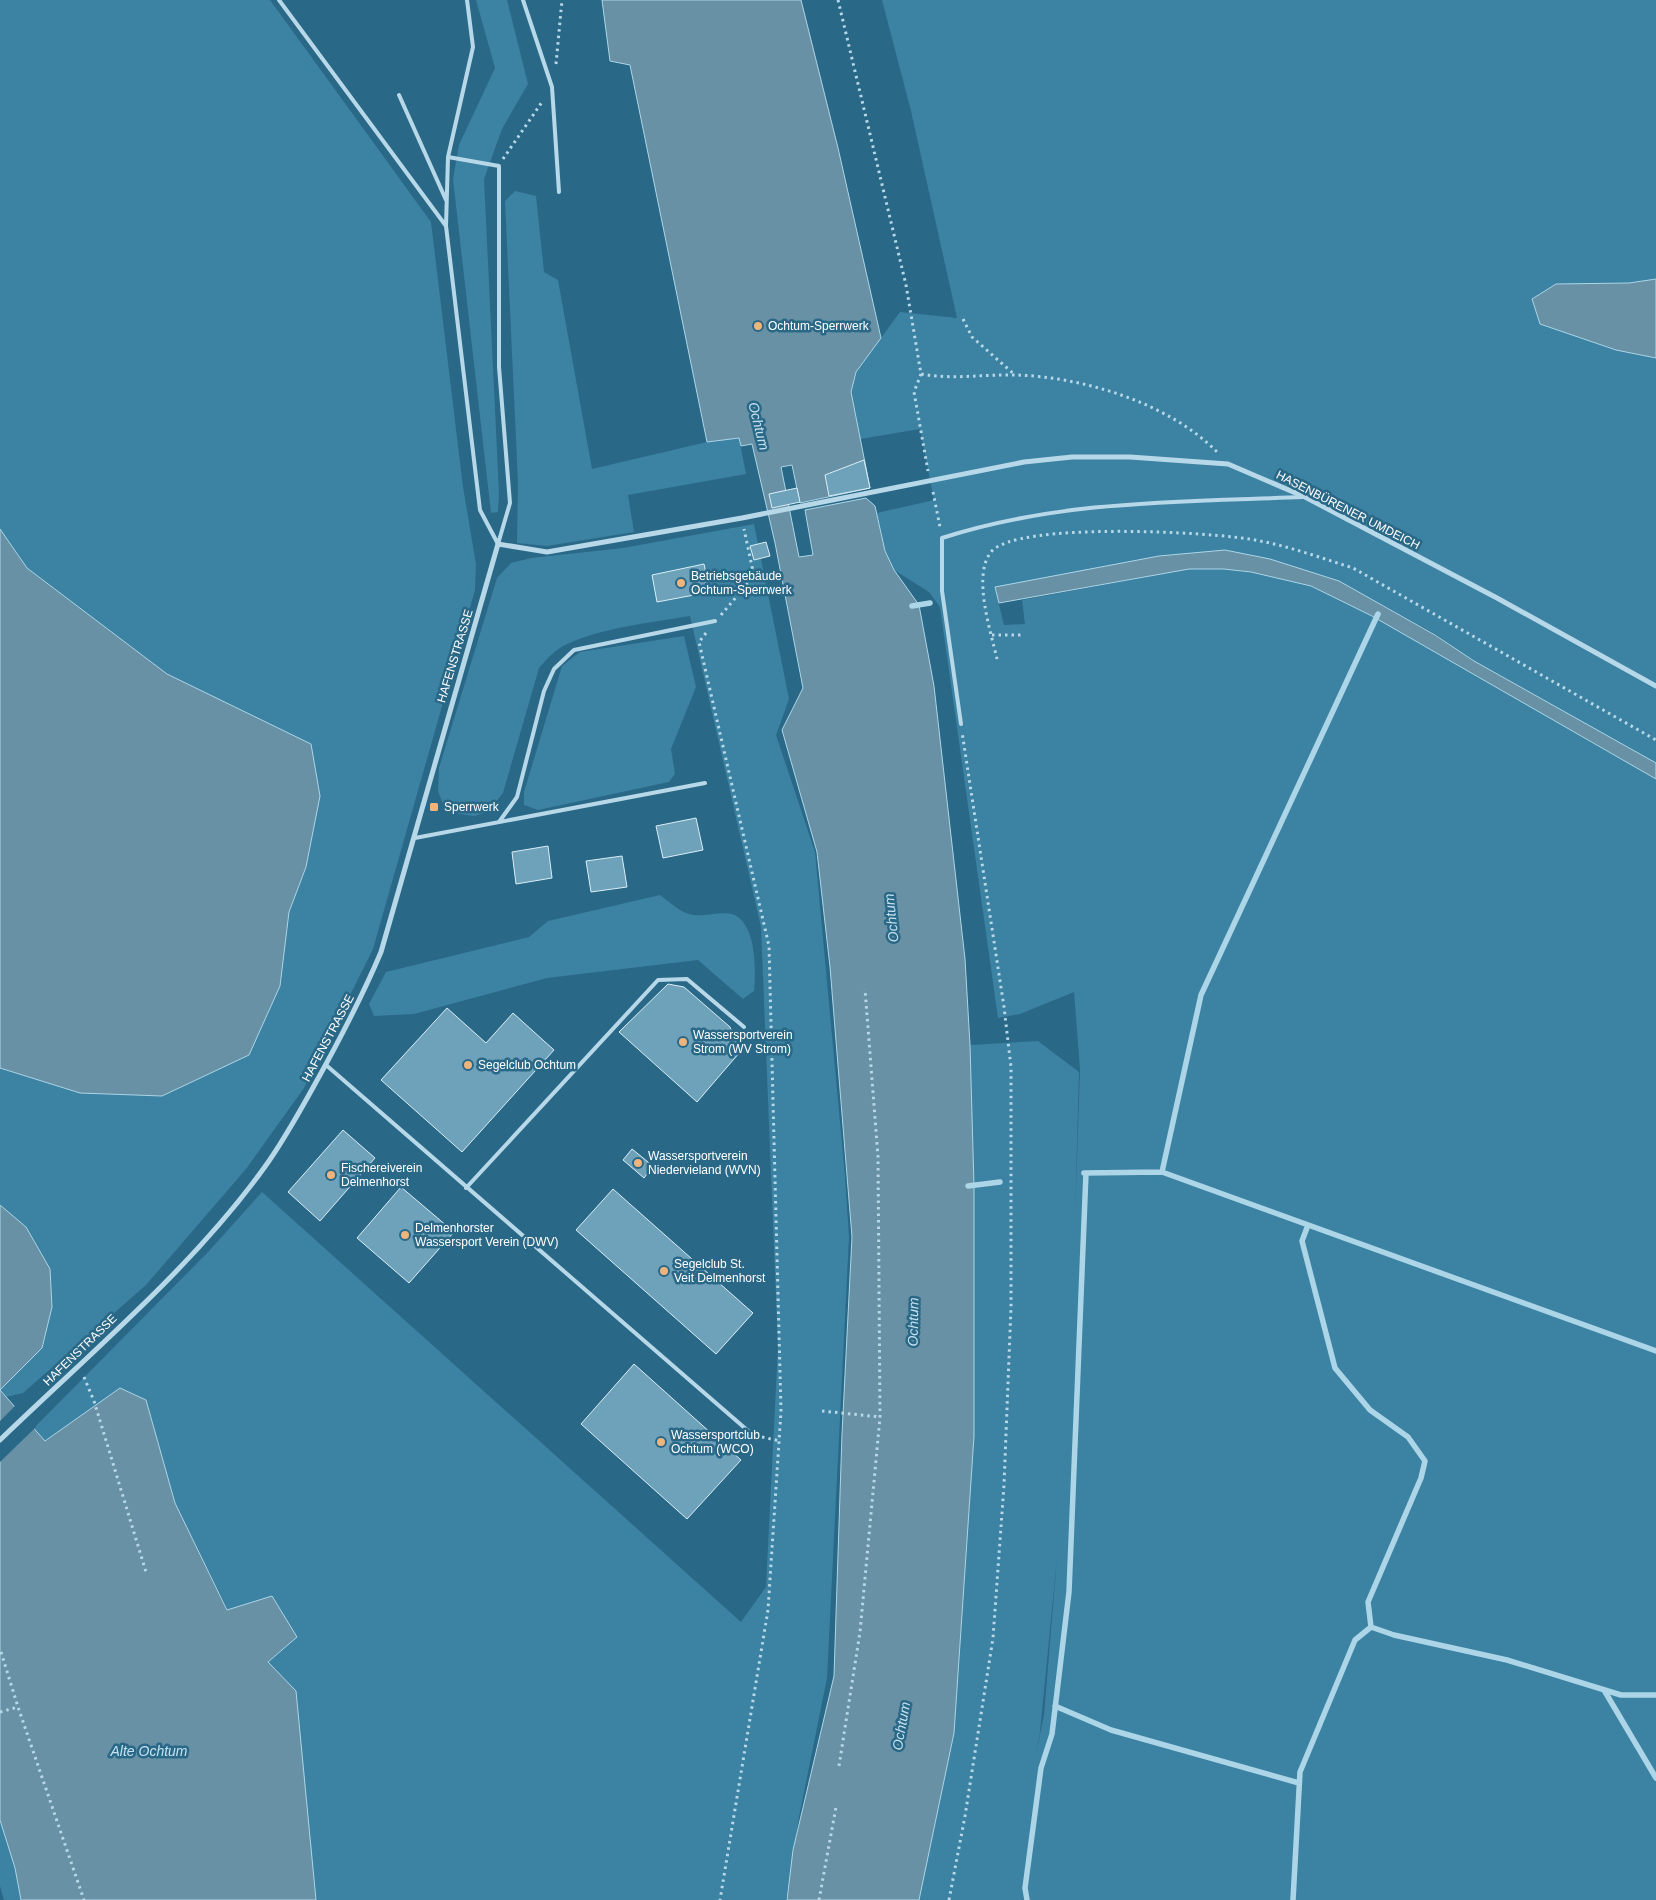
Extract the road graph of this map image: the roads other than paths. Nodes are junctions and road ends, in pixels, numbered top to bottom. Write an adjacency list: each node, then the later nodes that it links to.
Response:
1 (280, 0): 8 (lane)
2 (467, 0): 5 (lane)
3 (523, 0): 6 (lane)
4 (399, 94): 7 (lane)
5 (448, 157): 7 (lane); 10 (lane)
6 (559, 192)
7 (447, 201): 8 (lane)
8 (446, 226): 10 (lane)
9 (1306, 497): 10 (street, HASENBÜRENER UMDEICH); 12 (street, HASENBÜRENER UMDEICH); 13 (lane)
10 (498, 544): 16 (street, HAFENSTRASSE)
11 (716, 621): 15 (lane)
12 (1656, 686)
13 (961, 724)
14 (705, 783): 15 (lane)
15 (500, 822): 16 (lane)
16 (415, 838): 18 (street, HAFENSTRASSE)
17 (744, 1027): 19 (lane)
18 (326, 1065): 19 (lane); 21 (street, HAFENSTRASSE)
19 (466, 1188): 20 (lane)
20 (754, 1436)
21 (0, 1440)

